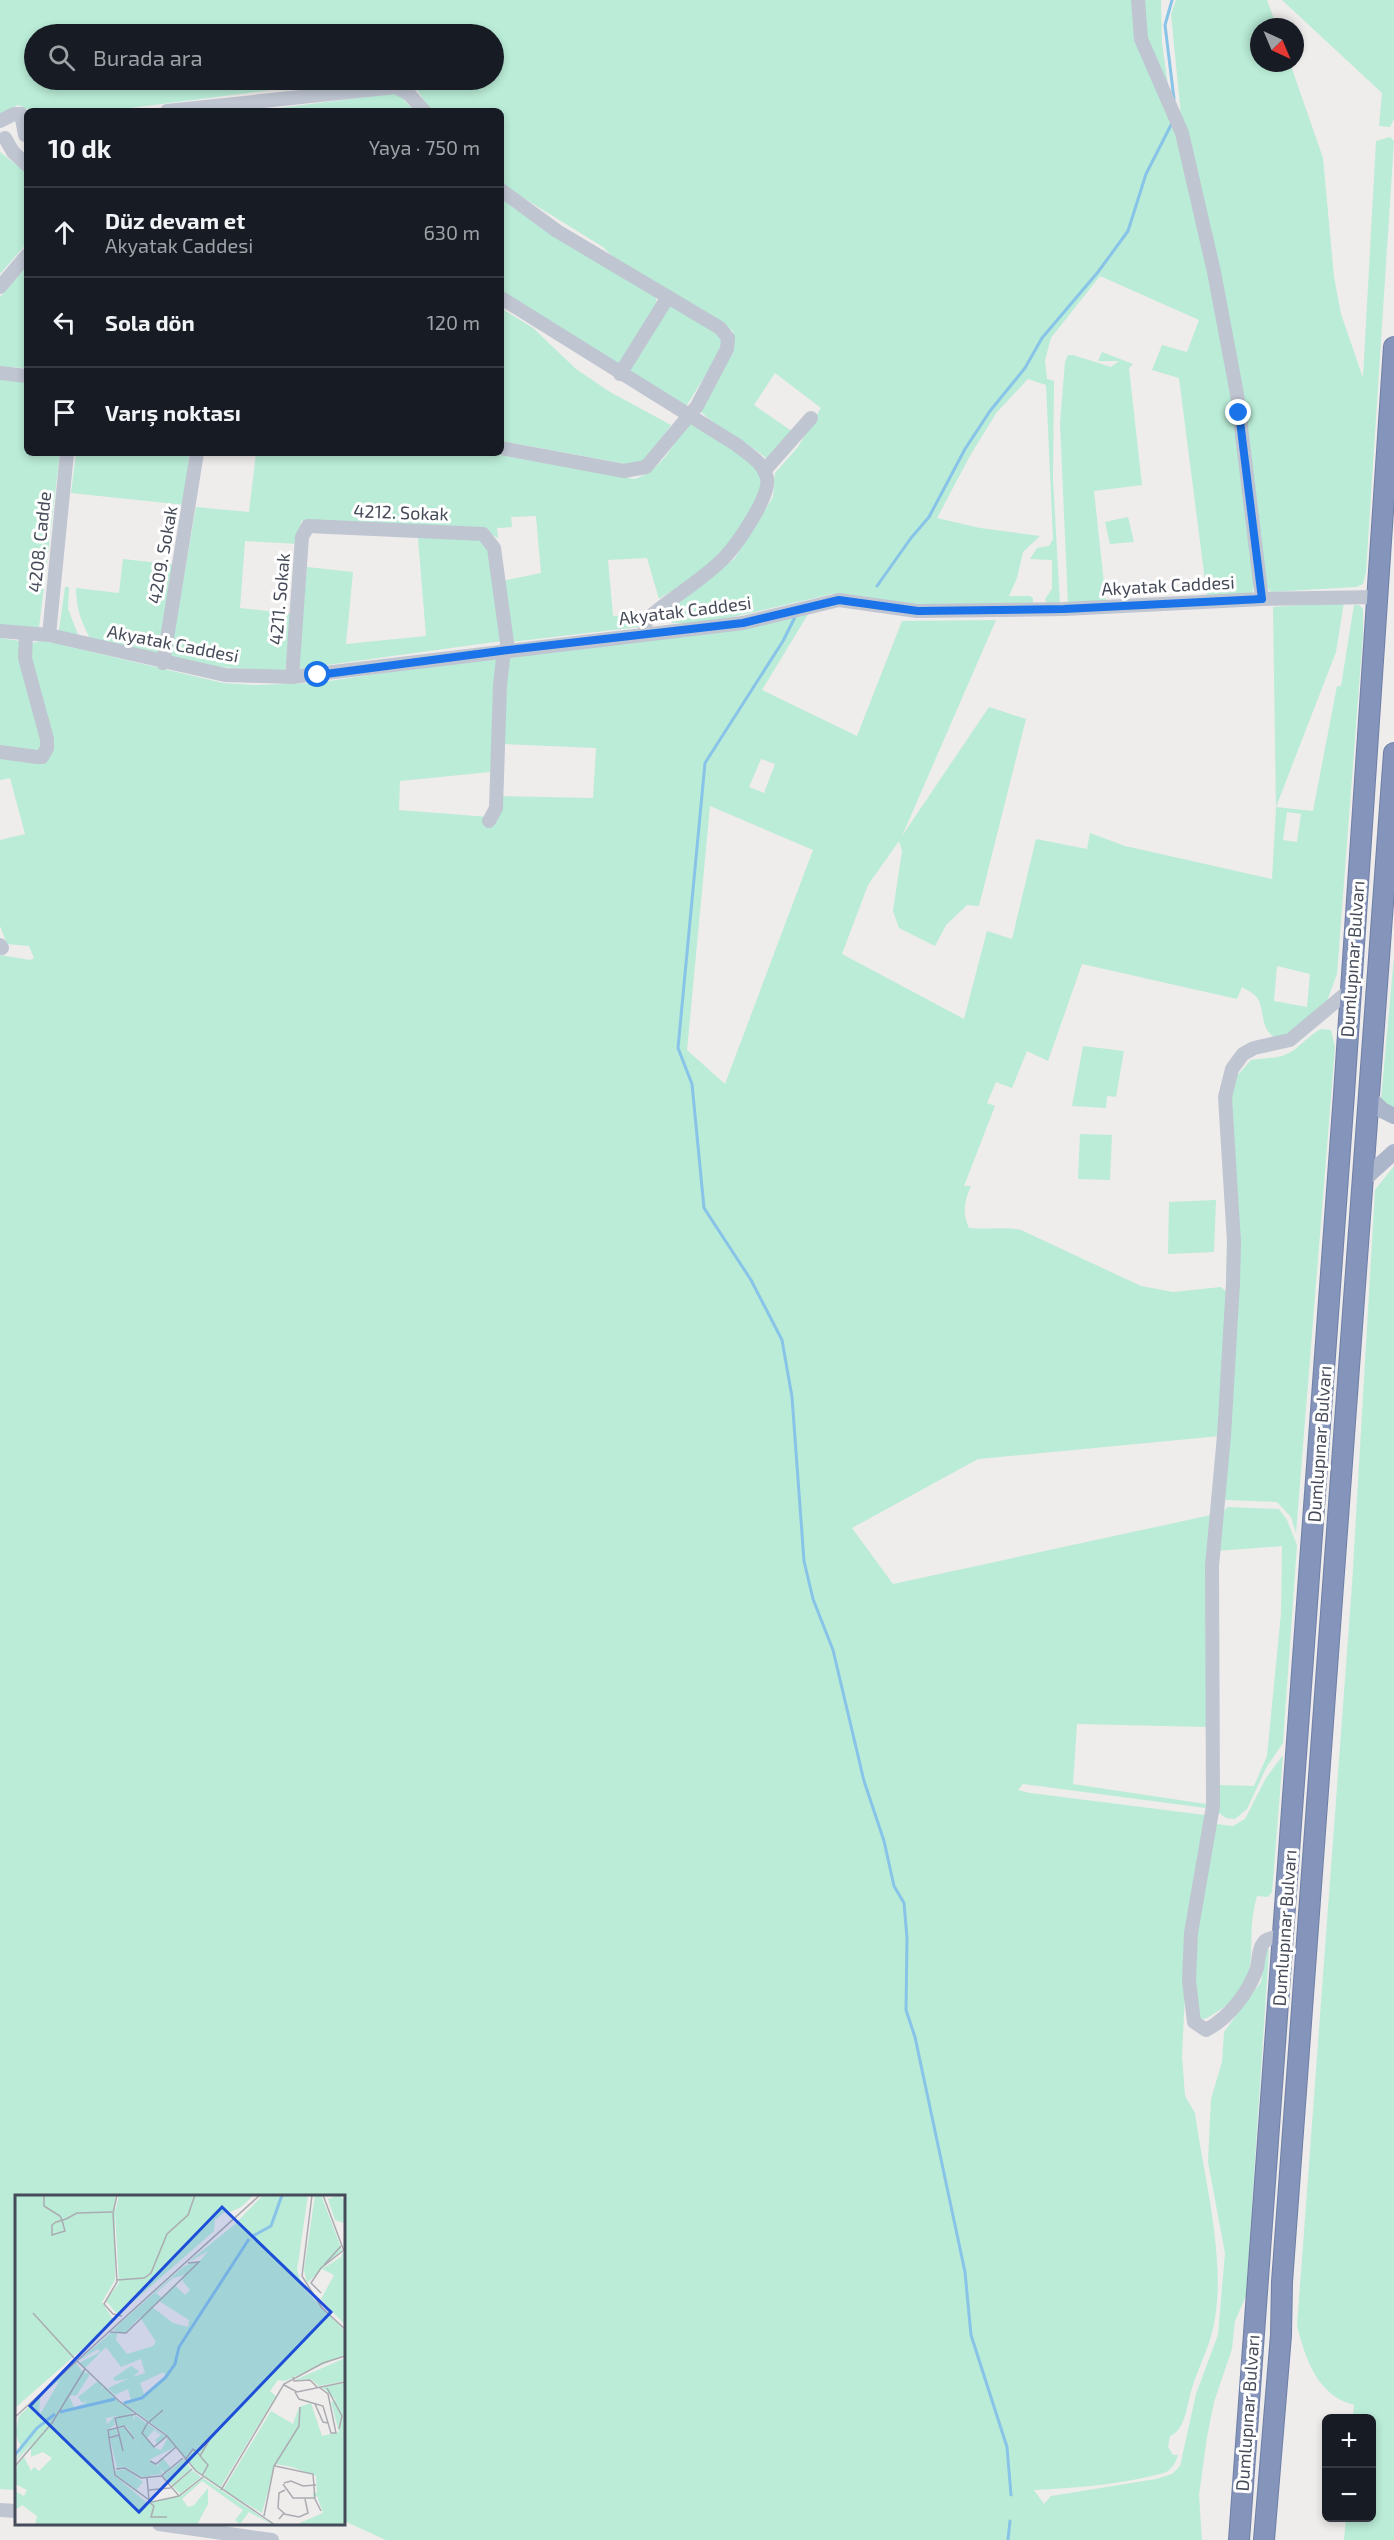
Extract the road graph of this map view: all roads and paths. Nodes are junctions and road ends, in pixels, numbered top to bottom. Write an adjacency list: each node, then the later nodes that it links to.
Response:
1 (1138, 0): 28 (street)
2 (367, 90): 4 (street)
3 (402, 90): 5 (street)
4 (196, 108)
5 (421, 108)
6 (0, 121): 7 (street)
7 (24, 126)
8 (24, 134): 9 (street)
9 (3, 139): 10 (street)
10 (24, 162)
11 (504, 192): 14 (street)
12 (24, 259): 13 (street)
13 (0, 287)
14 (668, 297): 18 (street); 20 (street)
15 (504, 300): 18 (street)
16 (1394, 347): 27 (highway, Dumlupınar Bulvarı)
17 (0, 373): 19 (street)
18 (620, 374): 20 (street)
19 (24, 376)
20 (688, 415): 22 (street); 25 (street)
21 (811, 417): 25 (street)
22 (504, 449)
23 (67, 456): 32 (street, 4208. Cadde)
24 (197, 456): 34 (street, 4209. Sokak)
25 (764, 471): 30 (street)
26 (308, 526): 33 (street, 4212. Sokak); 35 (street, 4211. Sokak)
27 (1377, 597): 28 (street, Akyatak Caddesi); 39 (highway, Dumlupınar Bulvarı)
28 (1262, 599): 30 (street, Akyatak Caddesi)
29 (0, 631): 31 (street, Akyatak Caddesi)
30 (645, 634): 33 (street, Akyatak Caddesi)
31 (26, 635): 32 (street, Akyatak Caddesi); 36 (street)
32 (48, 635): 34 (street, Akyatak Caddesi)
33 (506, 650): 35 (street, Akyatak Caddesi); 38 (street)
34 (163, 663): 35 (street, Akyatak Caddesi)
35 (292, 677)
36 (0, 752)
37 (1394, 753): 40 (highway, Dumlupınar Bulvarı)
38 (489, 821)
39 (1351, 989): 44 (highway, Dumlupınar Bulvarı); 44 (street)
40 (1369, 1097): 41 (main road); 43 (highway, Dumlupınar Bulvarı)
41 (1394, 1116)
42 (1394, 1152): 43 (main road)
43 (1363, 1180): 50 (highway, Dumlupınar Bulvarı)
44 (1284, 1936): 49 (highway, Dumlupınar Bulvarı)
45 (0, 2510): 46 (street)
46 (15, 2511)
47 (172, 2525): 48 (street)
48 (272, 2540)
49 (1239, 2540)
50 (1264, 2540)

